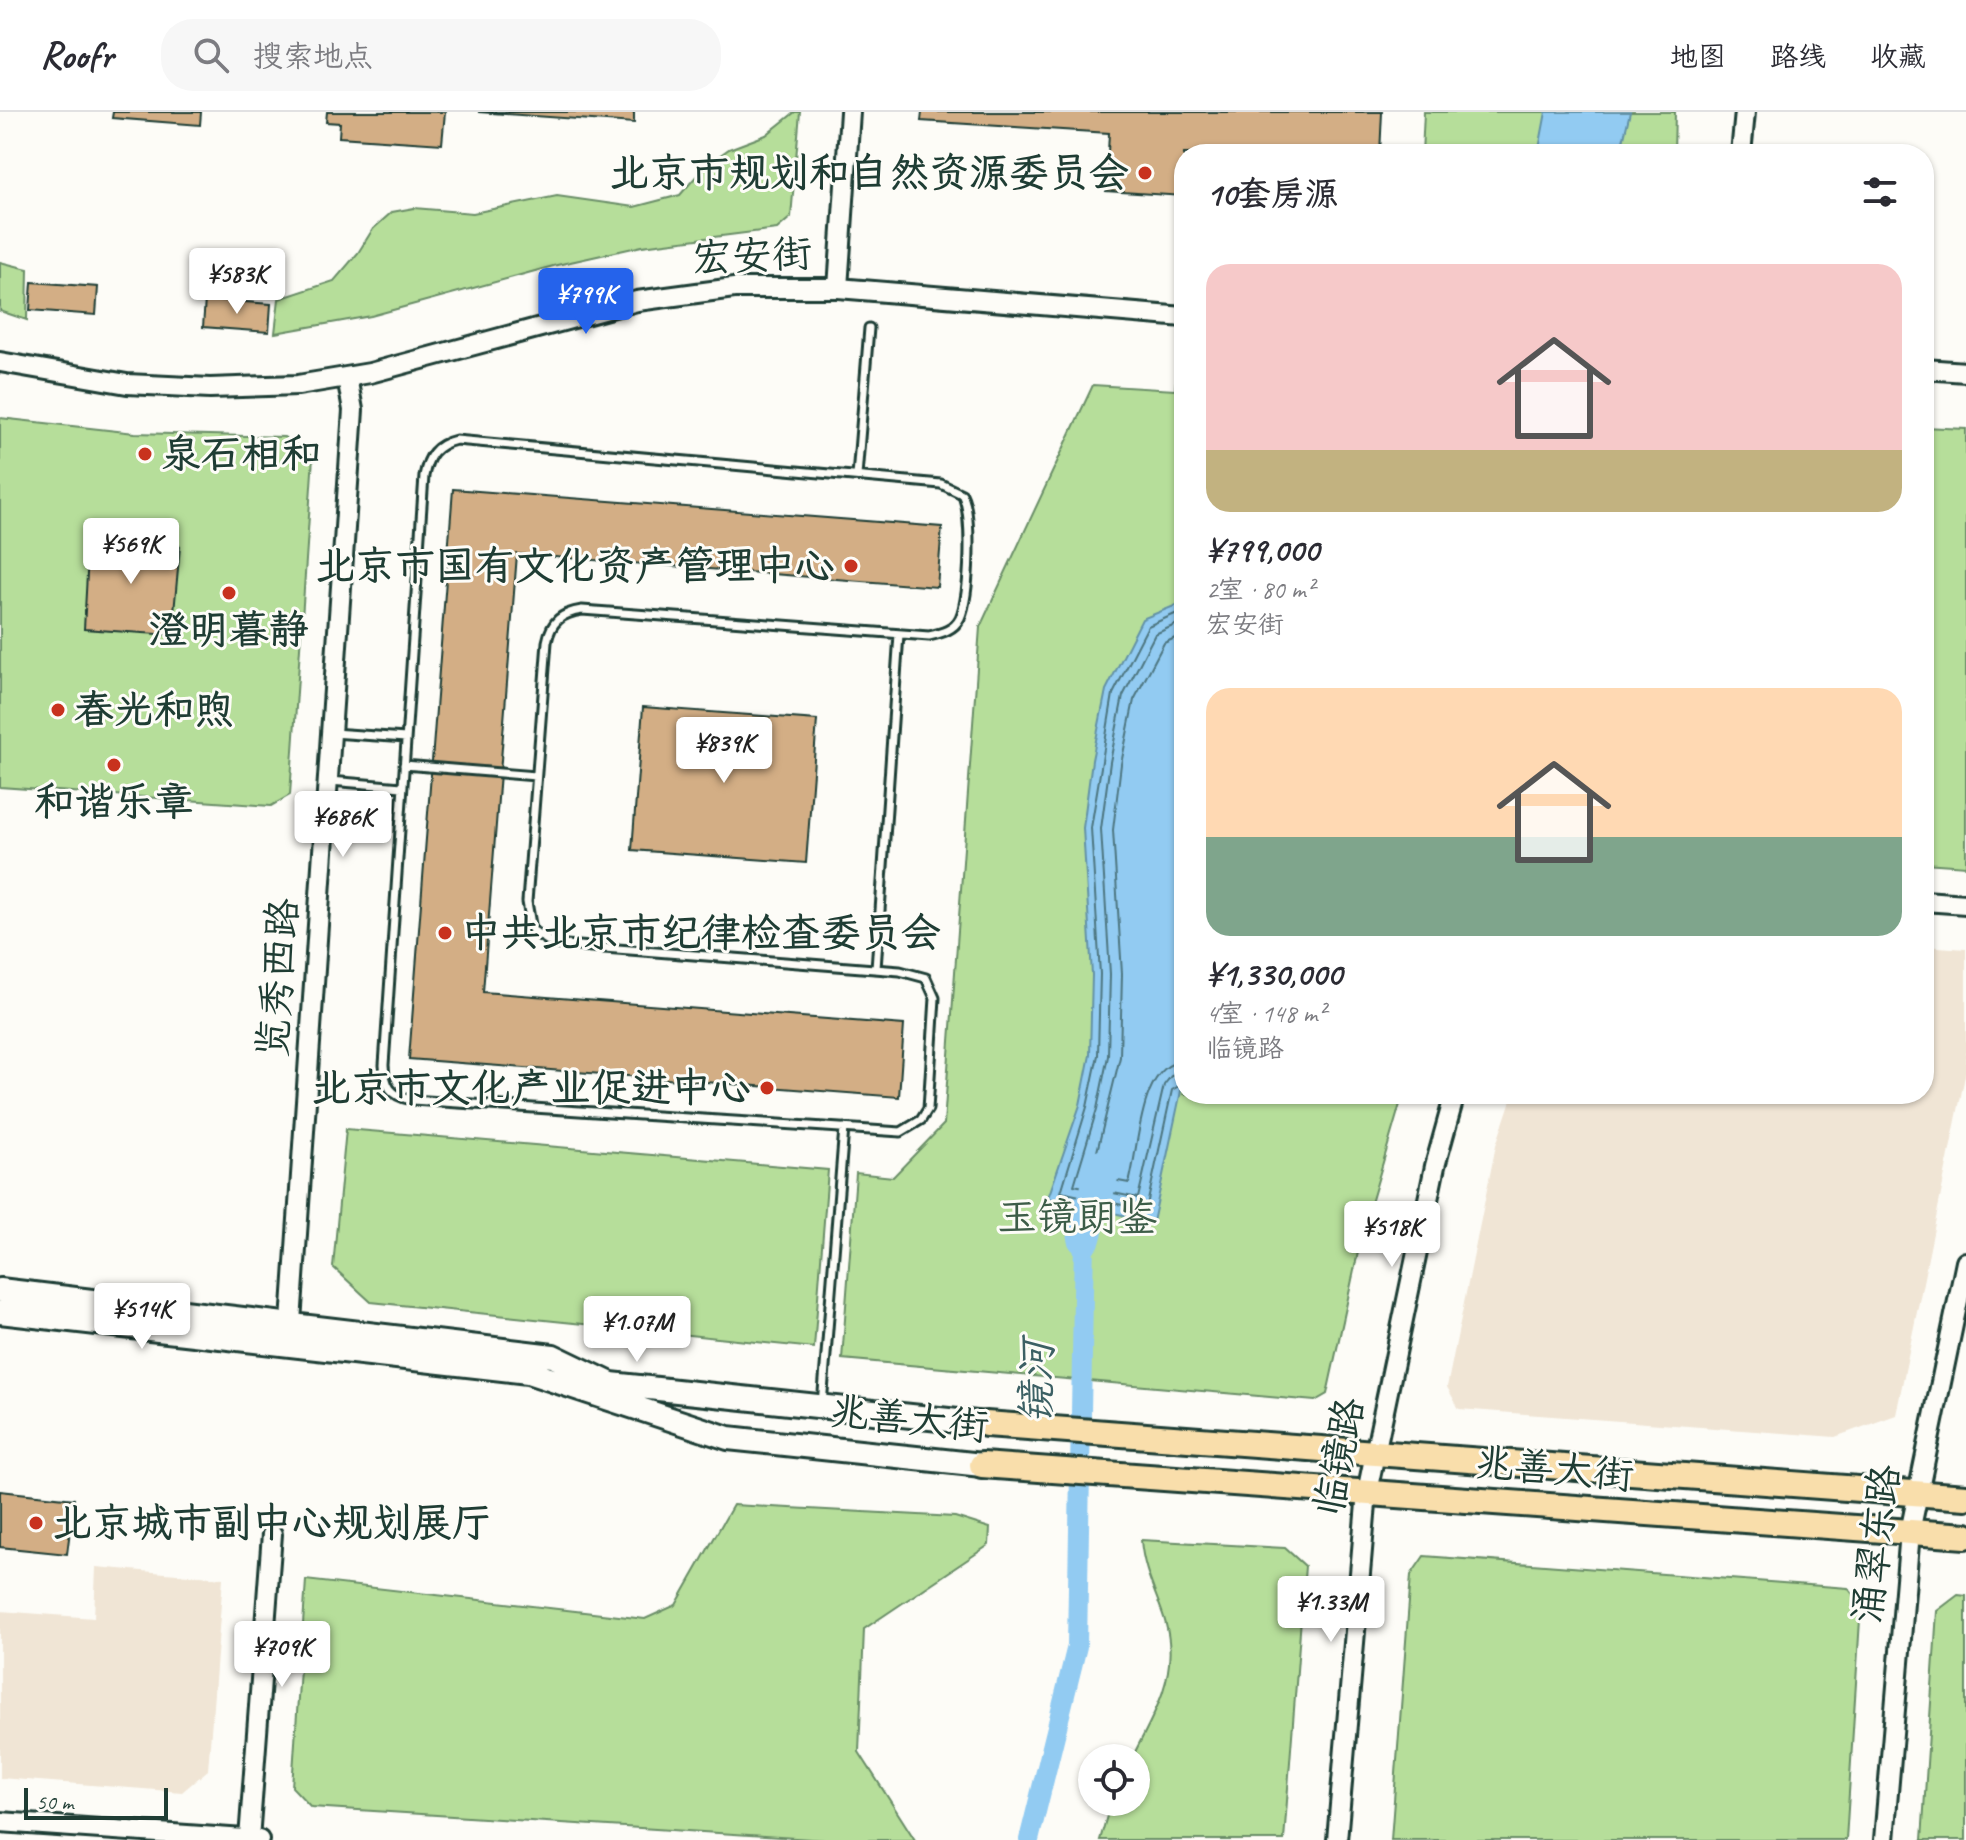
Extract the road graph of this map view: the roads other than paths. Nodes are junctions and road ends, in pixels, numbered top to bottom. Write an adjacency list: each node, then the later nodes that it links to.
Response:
1 (850, 112): 4 (street)
2 (1745, 112): 3 (street)
3 (1742, 144)
4 (838, 288): 5 (street, 宏安街); 10 (street, 宏安街)
5 (1174, 316)
6 (869, 328): 11 (lane)
7 (0, 362): 10 (street, 宏安街)
8 (1934, 370): 9 (street)
9 (1966, 372)
10 (347, 377): 13 (street, 览秀西路)
11 (857, 476): 12 (lane); 14 (lane)
12 (899, 634): 16 (lane); 21 (lane)
13 (331, 733): 14 (lane); 17 (street, 览秀西路)
14 (406, 738): 15 (lane)
15 (404, 765): 16 (lane); 18 (lane)
16 (536, 776): 21 (lane)
17 (328, 781): 18 (lane); 27 (street, 览秀西路)
18 (402, 787): 23 (lane)
19 (1934, 902): 20 (street)
20 (1966, 904)
21 (876, 969): 23 (lane)
22 (1452, 1104): 30 (street, 临镜路)
23 (844, 1128): 28 (lane)
24 (1966, 1262): 33 (street, 涌翠东路)
25 (0, 1290): 27 (main road, 兆善大街)
26 (0, 1312): 27 (main road, 兆善大街)
27 (290, 1333): 28 (main road, 兆善大街); 31 (main road, 兆善大街)
28 (821, 1406): 29 (main road, 兆善大街)
29 (986, 1424): 30 (main road, 兆善大街)
30 (1374, 1455): 32 (street, 临镜路); 33 (main road, 兆善大街)
31 (982, 1465): 32 (main road, 兆善大街)
32 (1367, 1492): 35 (main road, 兆善大街); 41 (street, 临镜路)
33 (1916, 1493): 34 (main road, 兆善大街); 35 (street, 涌翠东路)
34 (1966, 1497)
35 (1910, 1532): 37 (main road, 兆善大街); 42 (street, 涌翠东路)
36 (272, 1534): 39 (street)
37 (1966, 1536)
38 (0, 1822): 39 (street)
39 (249, 1839): 40 (street)
40 (259, 1840)
41 (1337, 1840)
42 (1884, 1840)

